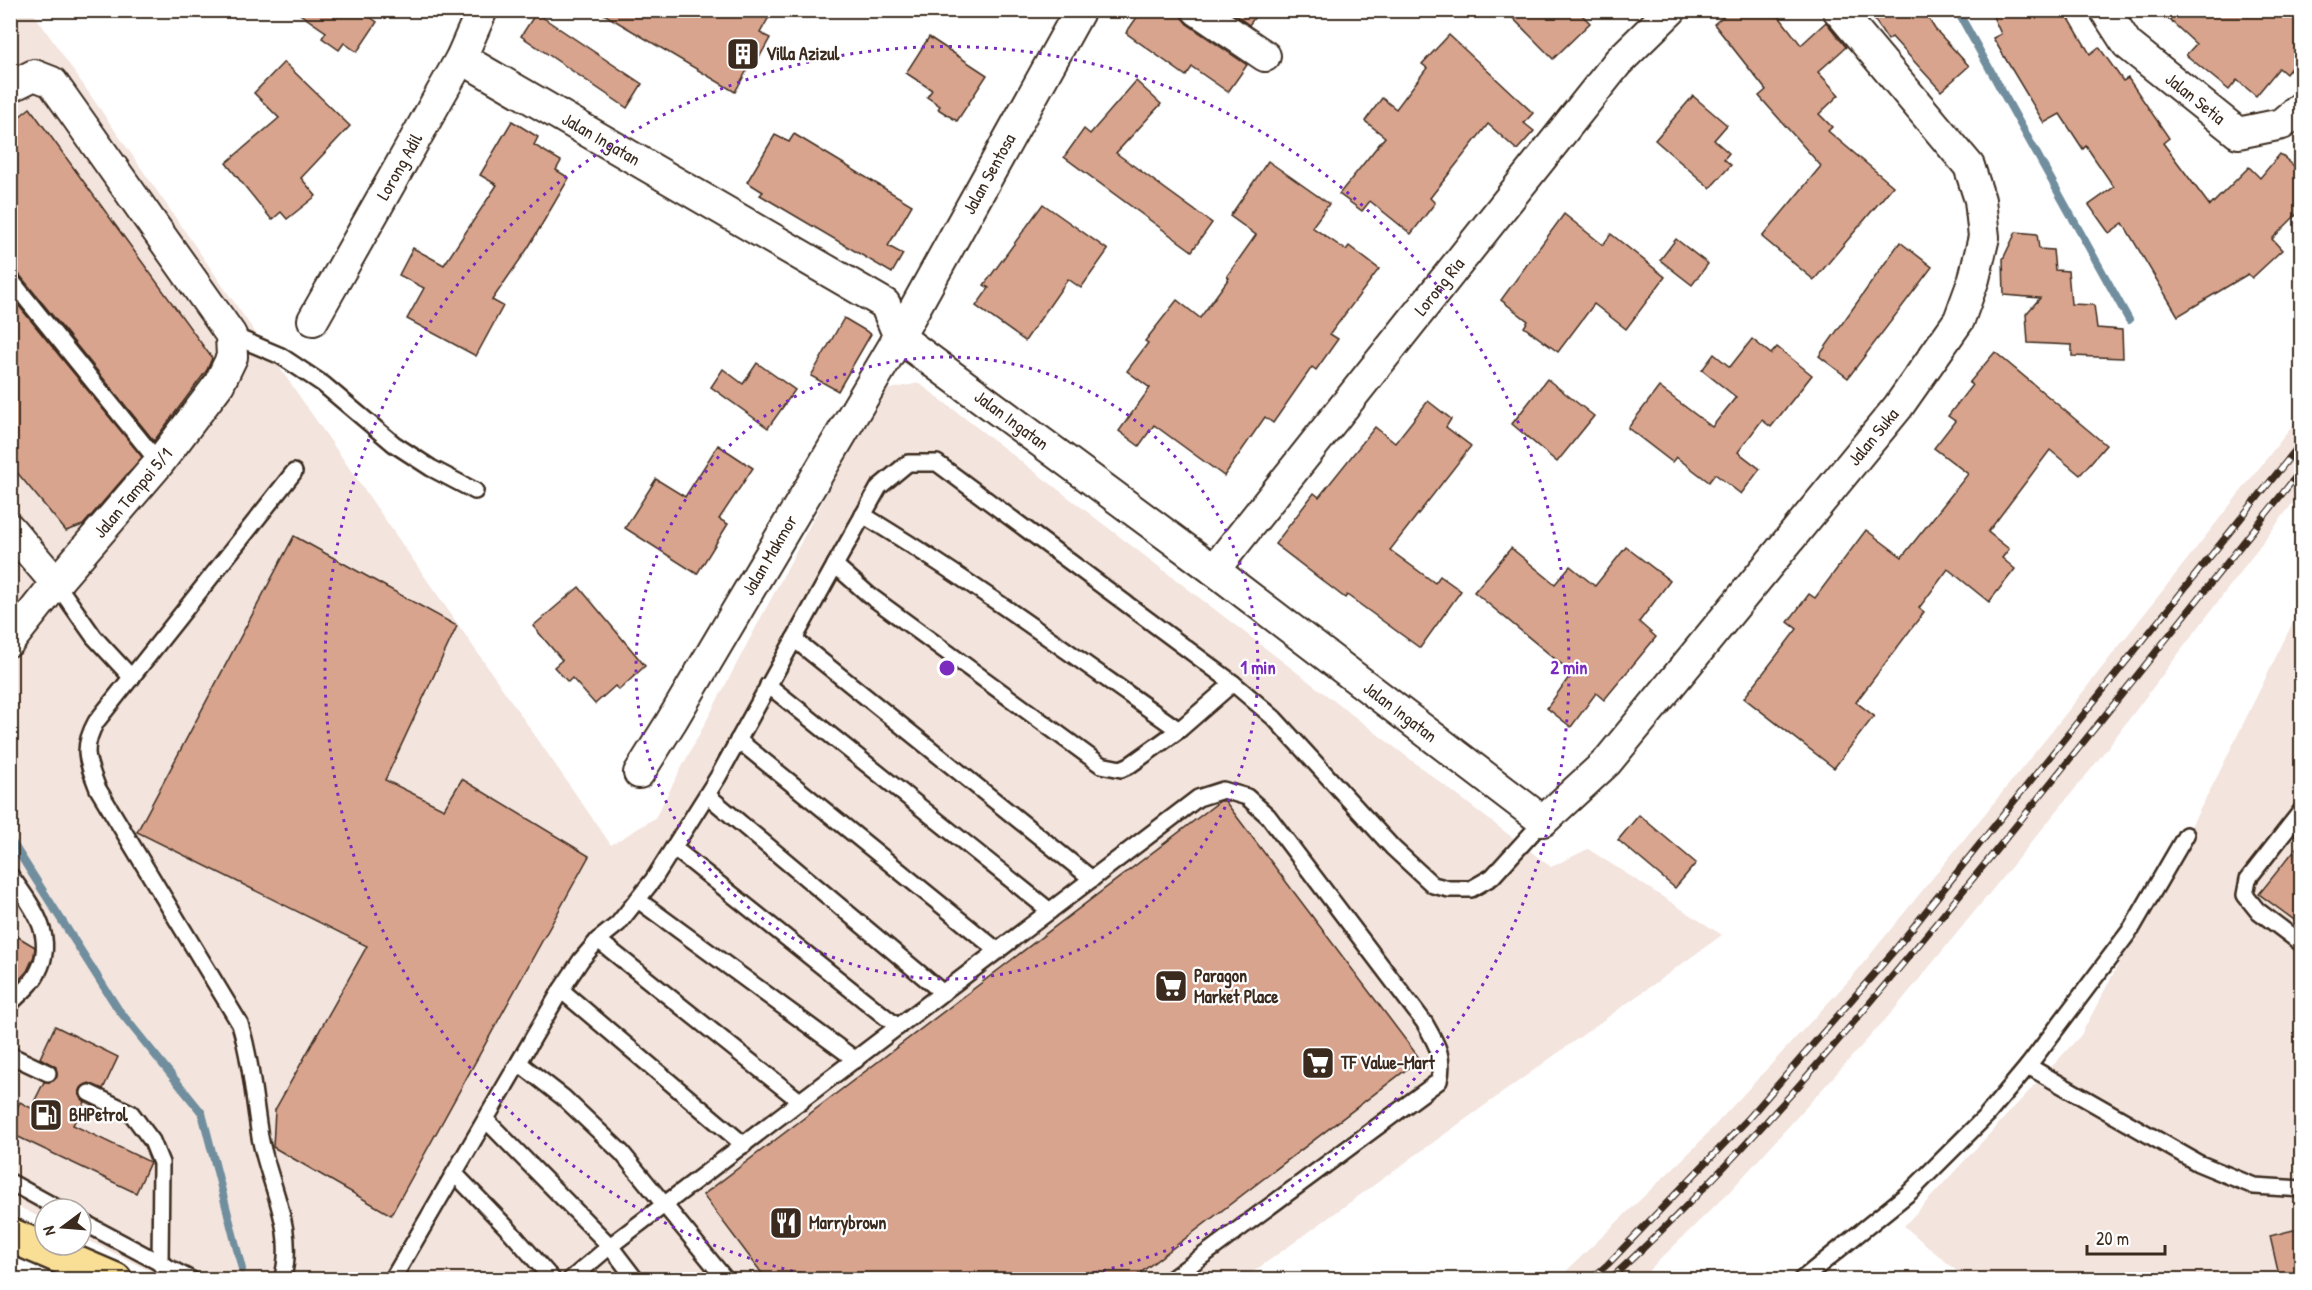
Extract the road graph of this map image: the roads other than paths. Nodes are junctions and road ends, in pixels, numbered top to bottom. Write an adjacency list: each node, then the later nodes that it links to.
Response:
1 (482, 10): 8 (street, Lorong Adil)
2 (1080, 10): 14 (street, Jalan Sentosa)
3 (1197, 10): 7 (street)
4 (1671, 10): 21 (street, Lorong Ria)
5 (1838, 10): 33 (street, Jalan Suka)
6 (2105, 10): 10 (street, Jalan Setia)
7 (1265, 56)
8 (461, 58): 12 (street, Lorong Adil); 14 (street, Jalan Ingatan)
9 (22, 81): 13 (street)
10 (2301, 107)
11 (10, 279): 15 (lane)
12 (313, 320)
13 (231, 335): 15 (street, Jalan Tampoi 5/1); 17 (lane)
14 (899, 337): 21 (street, Jalan Ingatan); 30 (street, Jalan Makmor)
15 (159, 463): 22 (street, Jalan Tampoi 5/1)
16 (294, 472): 25 (lane)
17 (475, 491)
18 (863, 515): 20 (lane); 26 (lane); 28 (lane)
19 (10, 529): 22 (street)
20 (835, 565): 23 (lane); 28 (lane)
21 (1214, 570): 33 (street, Jalan Ingatan)
22 (56, 583): 24 (street, Jalan Tampoi 5/1); 25 (lane)
23 (794, 639): 27 (lane); 37 (lane)
24 (10, 640)
25 (132, 678): 67 (lane)
26 (1233, 683): 28 (lane); 33 (lane)
27 (768, 685): 29 (lane); 39 (lane)
28 (1179, 730)
29 (738, 740): 31 (lane); 42 (lane)
30 (639, 773)
31 (707, 795): 35 (lane); 44 (lane)
32 (2301, 810): 41 (lane)
33 (1543, 821)
34 (2186, 835): 50 (lane)
35 (674, 848): 38 (lane); 46 (lane)
36 (10, 875): 45 (lane)
37 (1092, 879): 39 (lane); 73 (lane)
38 (638, 900): 40 (lane); 48 (lane)
39 (1050, 911): 42 (lane)
40 (598, 940): 43 (lane); 53 (lane)
41 (2301, 944)
42 (998, 951): 44 (lane)
43 (561, 990): 49 (lane); 55 (lane)
44 (943, 993): 46 (lane)
45 (10, 1004)
46 (898, 1027): 48 (lane)
47 (10, 1055): 51 (lane)
48 (856, 1060): 53 (lane)
49 (519, 1063): 54 (lane); 60 (lane)
50 (2028, 1066): 58 (lane); 74 (lane)
51 (48, 1074)
52 (89, 1093): 64 (lane)
53 (801, 1102): 55 (lane)
54 (486, 1120): 56 (lane); 63 (lane)
55 (744, 1145): 60 (lane)
56 (455, 1174): 68 (lane); 69 (lane)
57 (10, 1182): 59 (lane)
58 (2301, 1189)
59 (37, 1197)
60 (666, 1205): 63 (lane); 72 (lane)
61 (93, 1228): 64 (lane)
62 (10, 1235): 65 (main road)
63 (610, 1246): 70 (lane); 71 (lane)
64 (160, 1264): 66 (lane)
65 (115, 1280)
66 (192, 1280)
67 (282, 1280)
68 (392, 1280)
69 (553, 1280)
70 (570, 1280)
71 (636, 1280)
72 (726, 1280)
73 (1170, 1280)
74 (1801, 1280)

